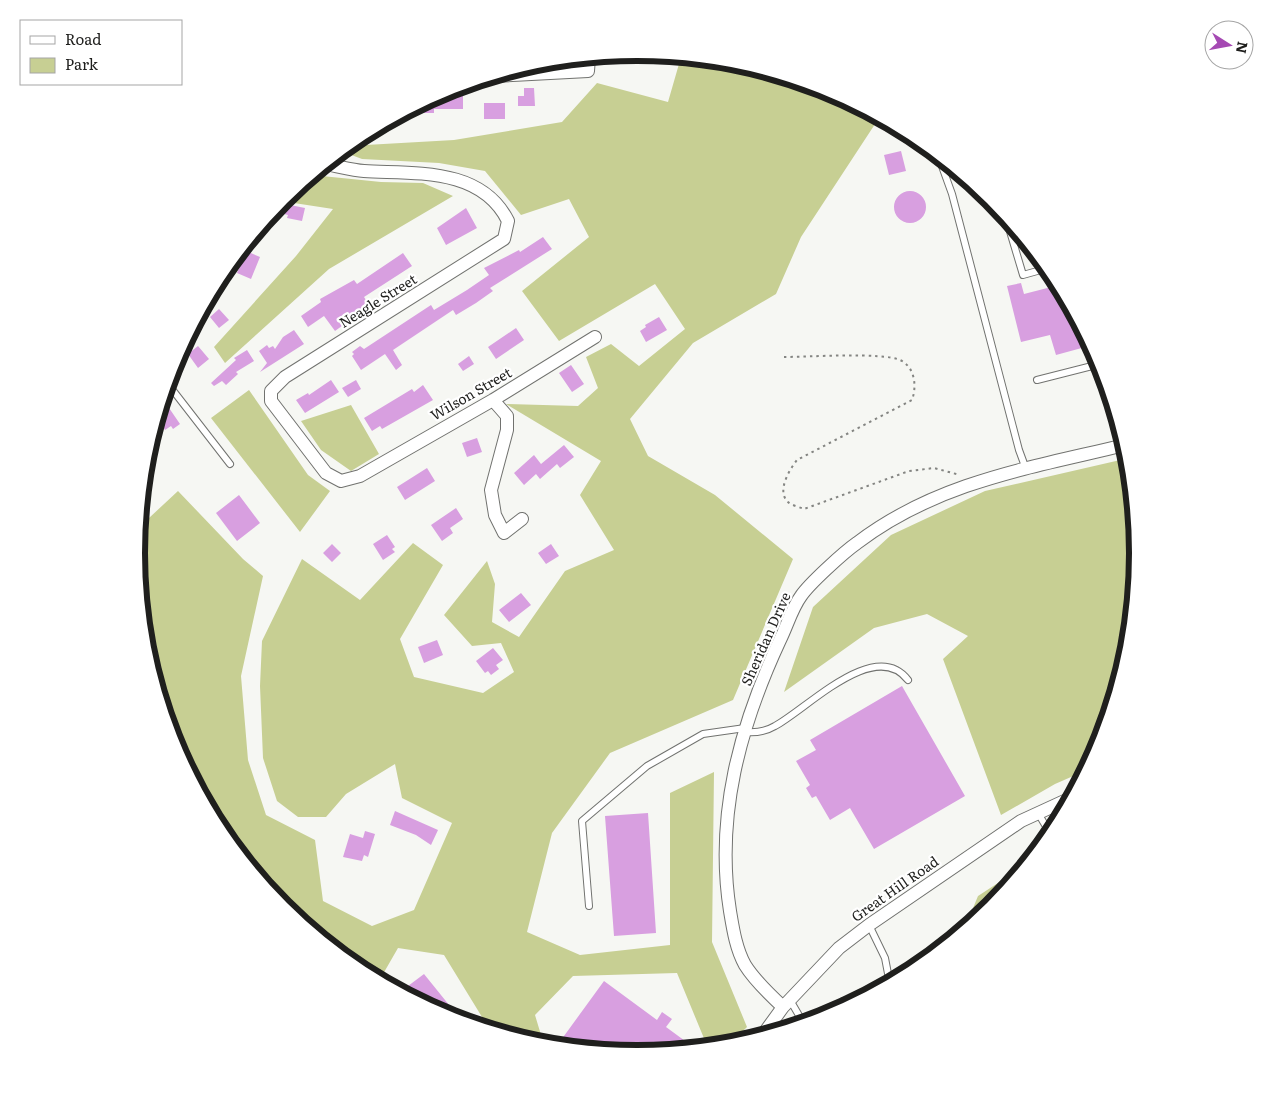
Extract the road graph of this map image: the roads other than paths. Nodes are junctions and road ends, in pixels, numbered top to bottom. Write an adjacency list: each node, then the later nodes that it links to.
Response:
1 (589, 64): 2 (street)
2 (527, 74)
3 (334, 166): 15 (street, Neagle Street)
4 (942, 167): 14 (lane)
5 (1011, 233): 6 (lane)
6 (1039, 270)
7 (595, 337): 11 (street, Wilson Street)
8 (1092, 366): 9 (lane)
9 (1037, 380)
10 (173, 390): 13 (lane)
11 (493, 400): 15 (street, Wilson Street); 16 (street)
12 (1117, 447): 14 (street, Sheridan Drive)
13 (230, 464)
14 (1026, 469): 18 (street, Sheridan Drive)
15 (360, 476)
16 (522, 520)
17 (908, 680): 18 (lane)
18 (746, 730): 22 (lane); 25 (street, Sheridan Drive)
19 (1062, 802): 20 (street, Great Hill Road)
20 (1038, 813): 21 (lane); 23 (street, Great Hill Road)
21 (1046, 827)
22 (589, 906)
23 (869, 925): 24 (lane); 25 (street, Great Hill Road)
24 (889, 977)
25 (787, 1004): 26 (lane); 27 (street, Great Hill Road)
26 (799, 1018)
27 (768, 1028)

